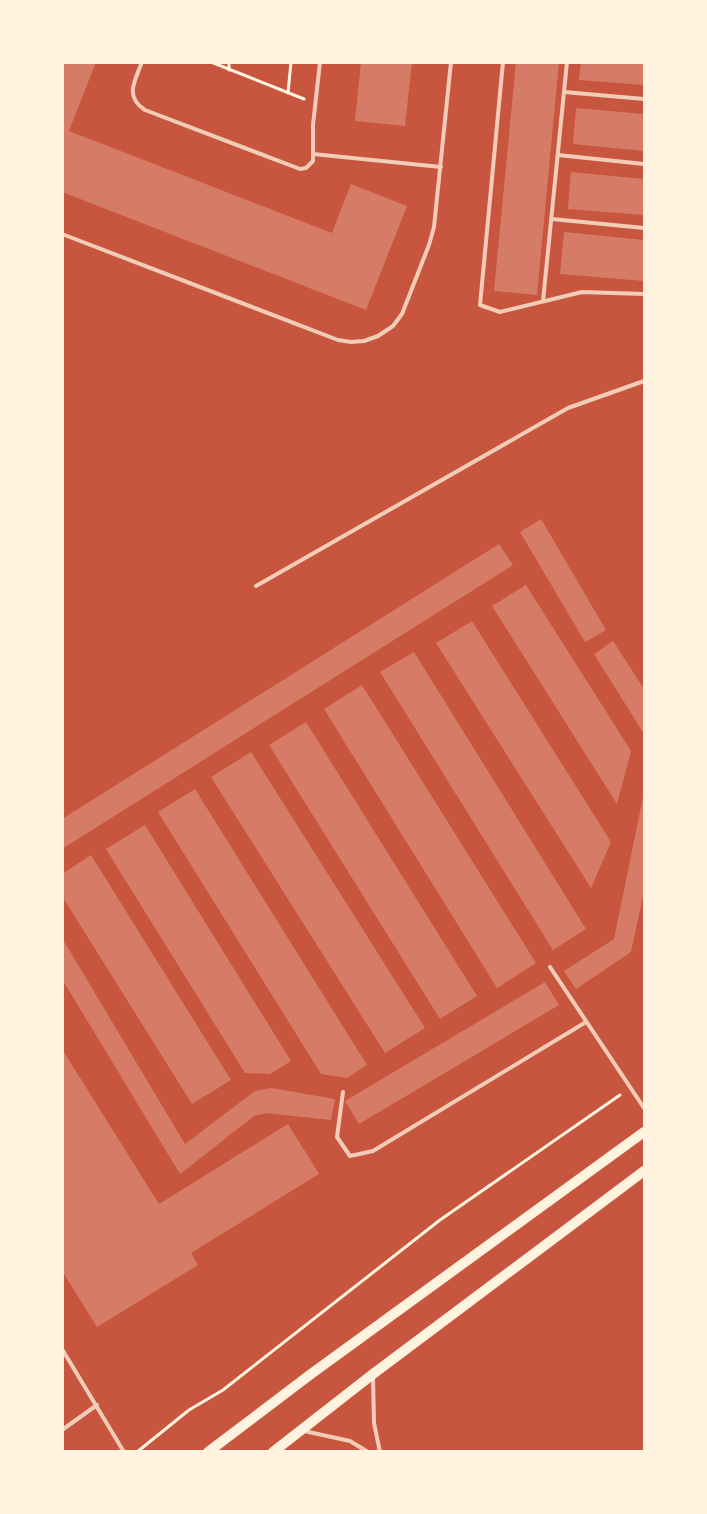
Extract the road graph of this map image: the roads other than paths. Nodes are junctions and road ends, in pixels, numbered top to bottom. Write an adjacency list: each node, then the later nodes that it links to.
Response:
1 (142, 62): 8 (lane)
2 (320, 62): 8 (lane)
3 (451, 62): 11 (lane)
4 (503, 62): 16 (lane)
5 (567, 62): 6 (lane)
6 (564, 92): 7 (lane); 9 (lane)
7 (644, 99)
8 (313, 154): 11 (lane)
9 (558, 156): 10 (lane); 12 (lane)
10 (644, 164)
11 (440, 166): 14 (lane)
12 (552, 219): 13 (lane); 16 (lane)
13 (644, 228)
14 (62, 234)
15 (644, 294): 16 (lane)
16 (543, 301)
17 (644, 381): 18 (lane)
18 (256, 586)
19 (550, 967): 20 (lane)
20 (586, 1022): 21 (lane); 22 (lane)
21 (343, 1092)
22 (644, 1108)
23 (644, 1132): 31 (main road)
24 (644, 1171): 26 (main road)
25 (62, 1349): 27 (lane)
26 (373, 1374): 29 (main road); 34 (lane)
27 (96, 1405): 28 (lane); 30 (lane)
28 (62, 1430)
29 (301, 1431): 32 (main road); 33 (lane)
30 (124, 1452)
31 (208, 1452)
32 (273, 1452)
33 (368, 1452)
34 (380, 1452)

